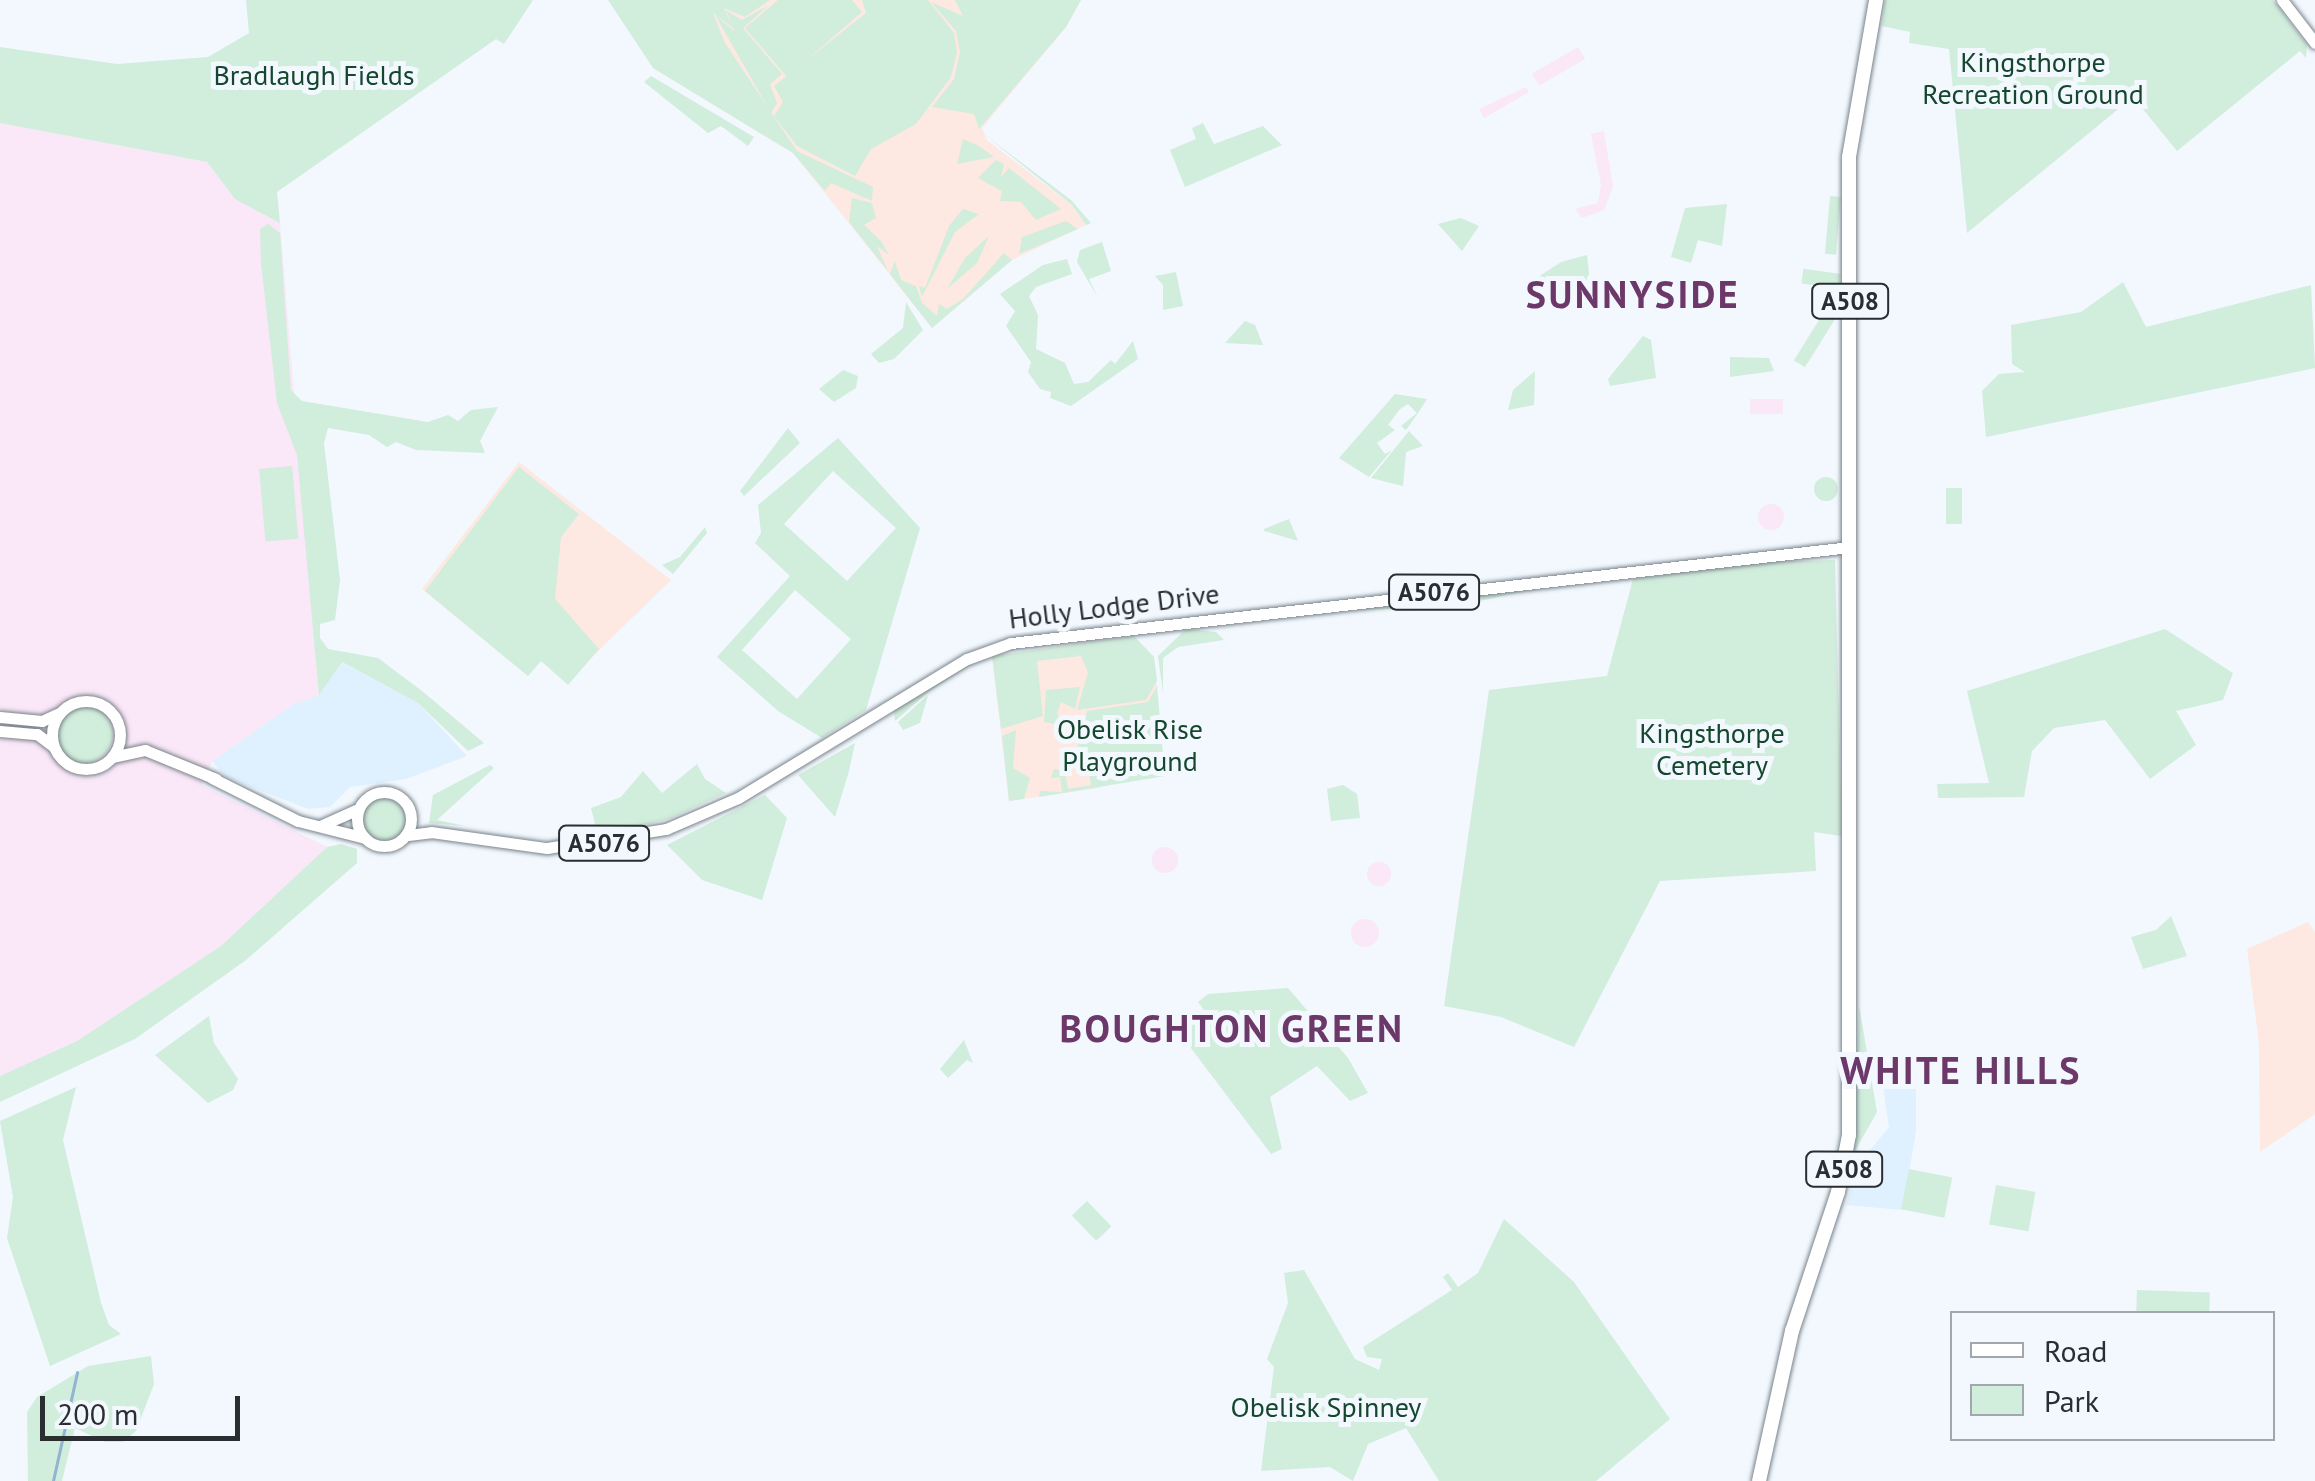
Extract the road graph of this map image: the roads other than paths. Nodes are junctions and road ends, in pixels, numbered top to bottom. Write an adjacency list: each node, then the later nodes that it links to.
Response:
1 (1876, 0): 4 (highway, A508)
2 (2282, 0): 3 (main road)
3 (2315, 43)
4 (1850, 547): 15 (main road, Holly Lodge Drive / A5076); 18 (highway, A508)
5 (59, 712): 6 (main road); 7 (main road); 9 (main road)
6 (0, 717)
7 (118, 723): 10 (main road); 11 (main road)
8 (0, 731): 9 (main road)
9 (53, 746): 11 (main road)
10 (145, 750): 11 (main road); 14 (main road)
11 (112, 757)
12 (356, 810): 13 (main road); 14 (main road); 17 (main road)
13 (412, 812): 15 (main road); 16 (main road)
14 (316, 826): 17 (main road)
15 (431, 832): 16 (main road, Holly Lodge Drive / A5076)
16 (408, 835): 17 (main road)
17 (364, 838)
18 (1759, 1481)

